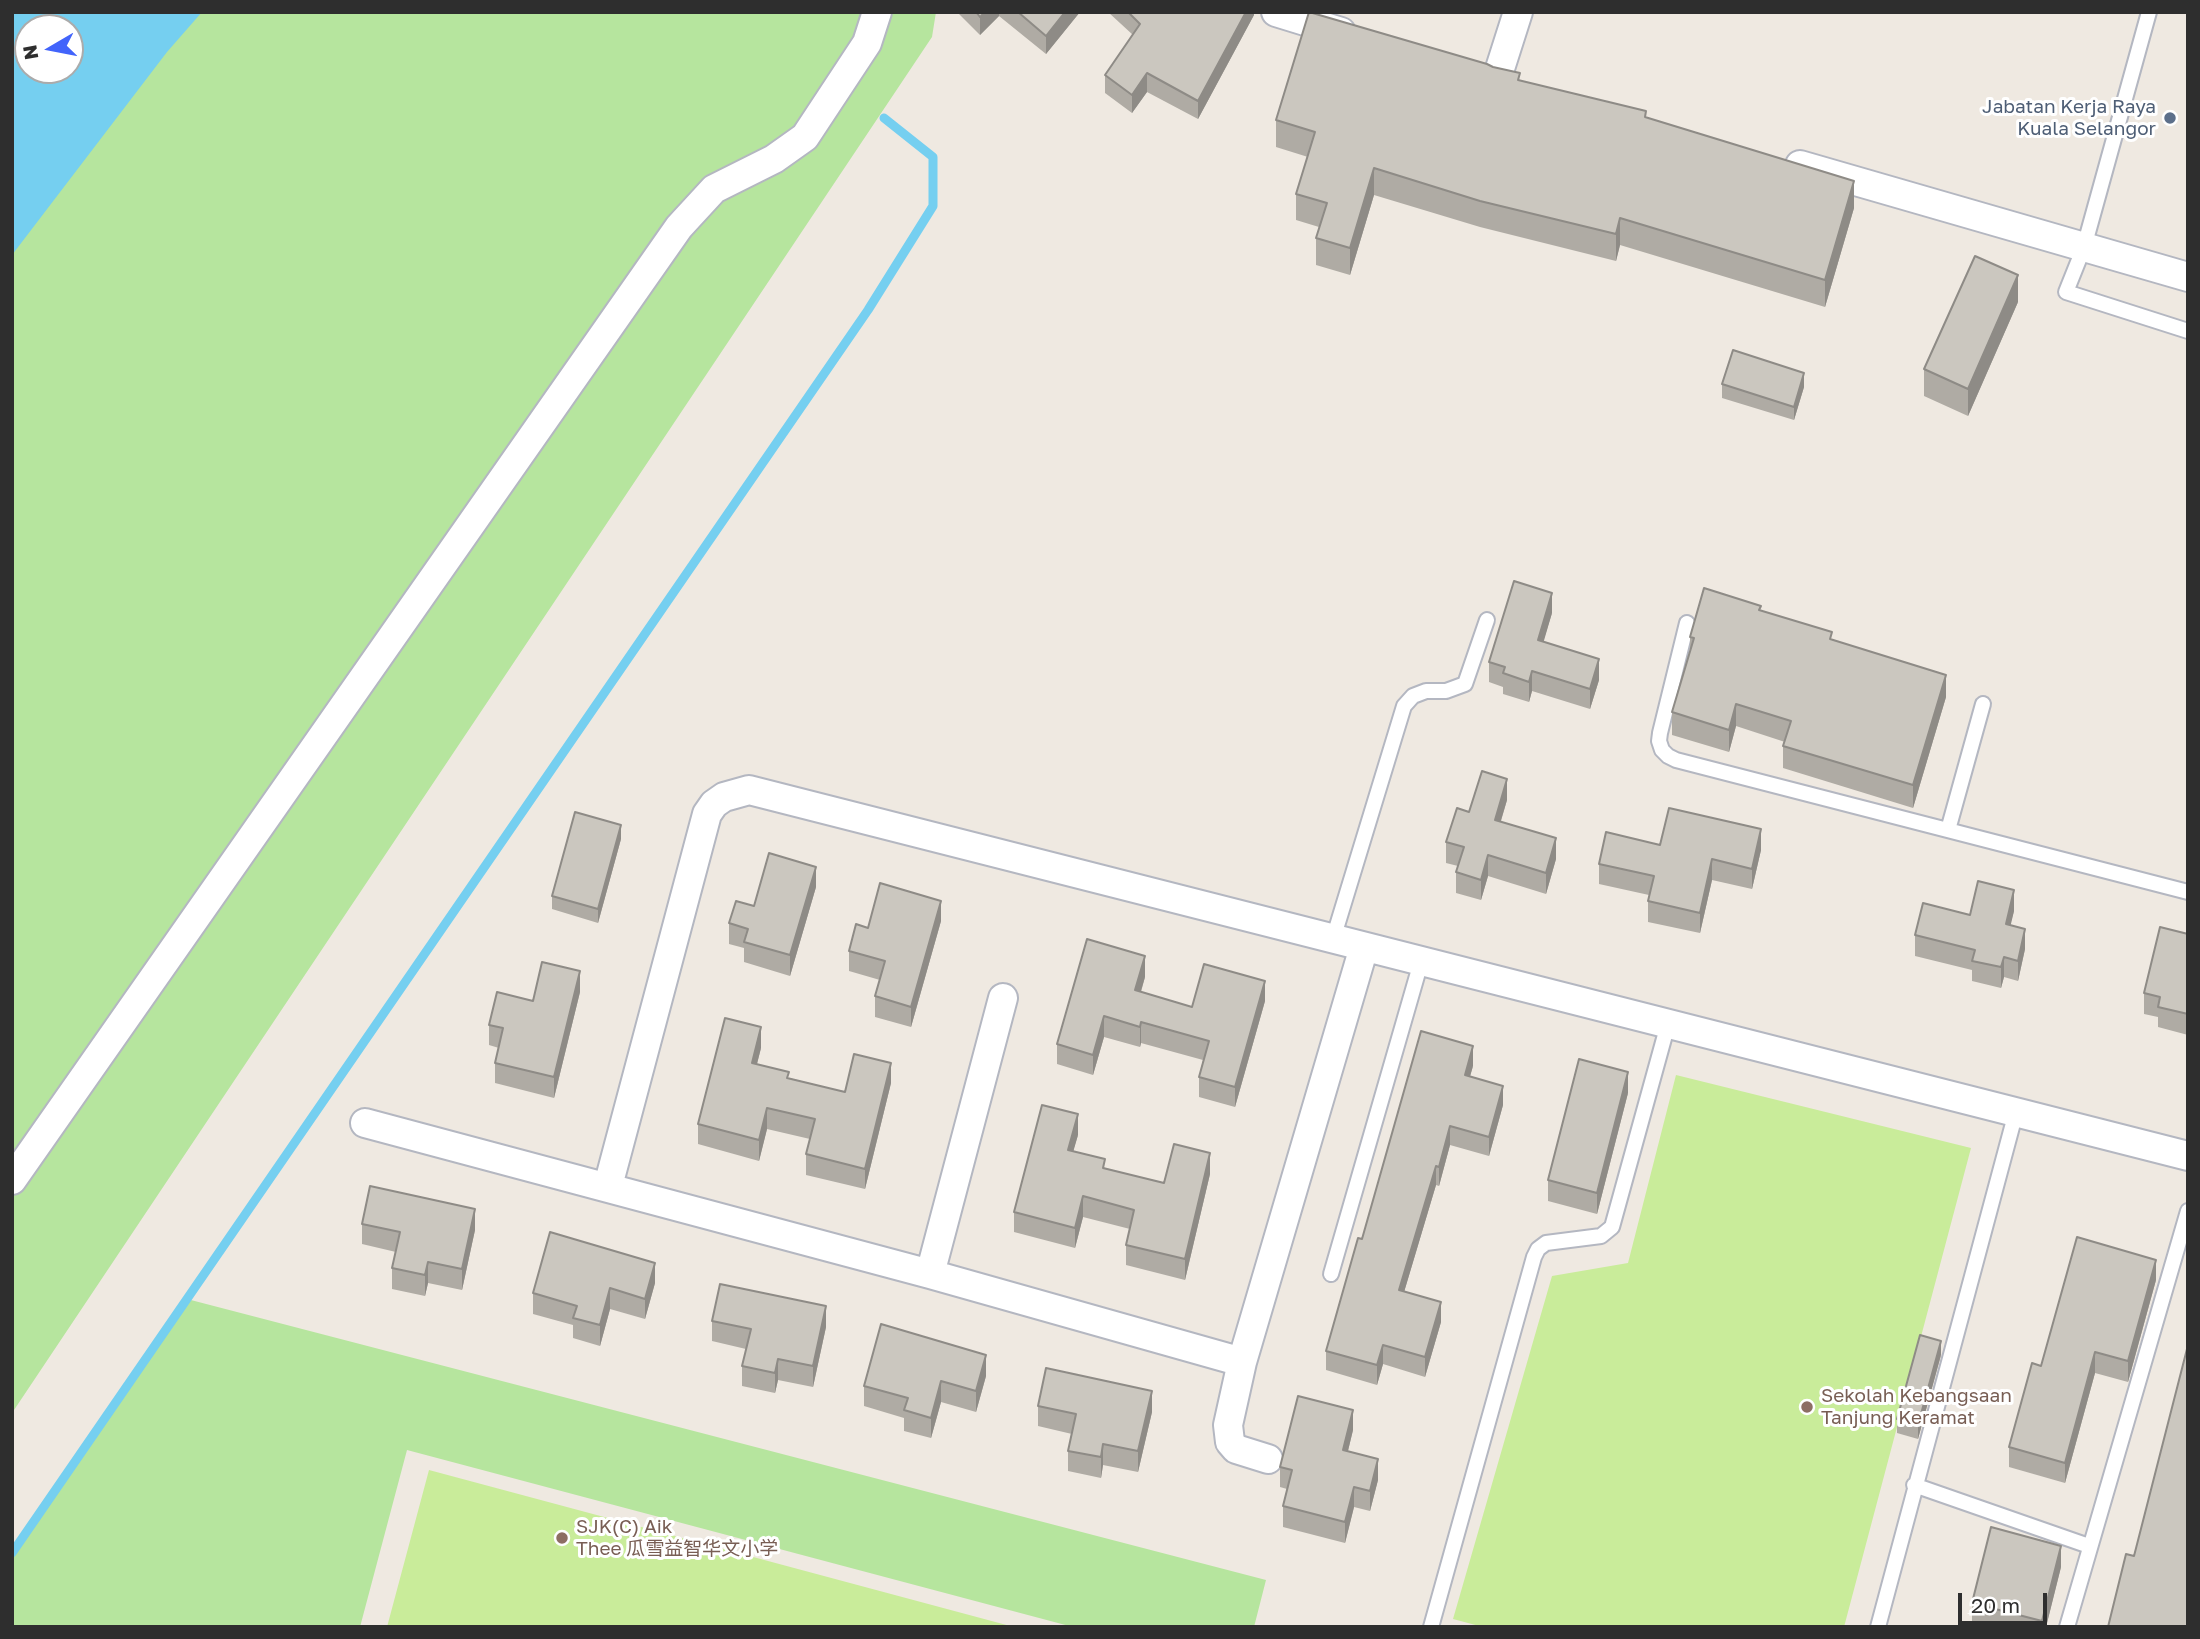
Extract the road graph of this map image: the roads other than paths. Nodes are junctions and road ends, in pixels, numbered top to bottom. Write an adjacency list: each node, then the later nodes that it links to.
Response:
1 (877, 12): 24 (street)
2 (1276, 12): 5 (street)
3 (1518, 12): 6 (street)
4 (2149, 12): 8 (lane)
5 (1367, 39)
6 (1498, 78)
7 (1777, 159): 8 (street)
8 (2084, 247): 9 (street); 10 (lane)
9 (2188, 277)
10 (2188, 331)
11 (1487, 620): 16 (lane)
12 (1687, 623): 14 (lane)
13 (1983, 704): 14 (lane)
14 (1948, 830): 15 (lane)
15 (2188, 892)
16 (1333, 939): 17 (street); 25 (street)
17 (1364, 947): 18 (street); 29 (street)
18 (1422, 962): 20 (street); 28 (lane)
19 (1003, 998): 27 (street)
20 (1668, 1024): 21 (street); 33 (lane)
21 (2017, 1112): 23 (street); 31 (lane)
22 (365, 1123): 25 (street)
23 (2188, 1156)
24 (12, 1180)
25 (608, 1186): 27 (street)
26 (2188, 1211): 32 (lane)
27 (930, 1274): 29 (street)
28 (1331, 1274)
29 (1242, 1362): 30 (street)
30 (1268, 1459)
31 (1914, 1485): 32 (lane); 34 (lane)
32 (2089, 1546): 35 (lane)
33 (1431, 1627)
34 (1878, 1627)
35 (2067, 1627)

